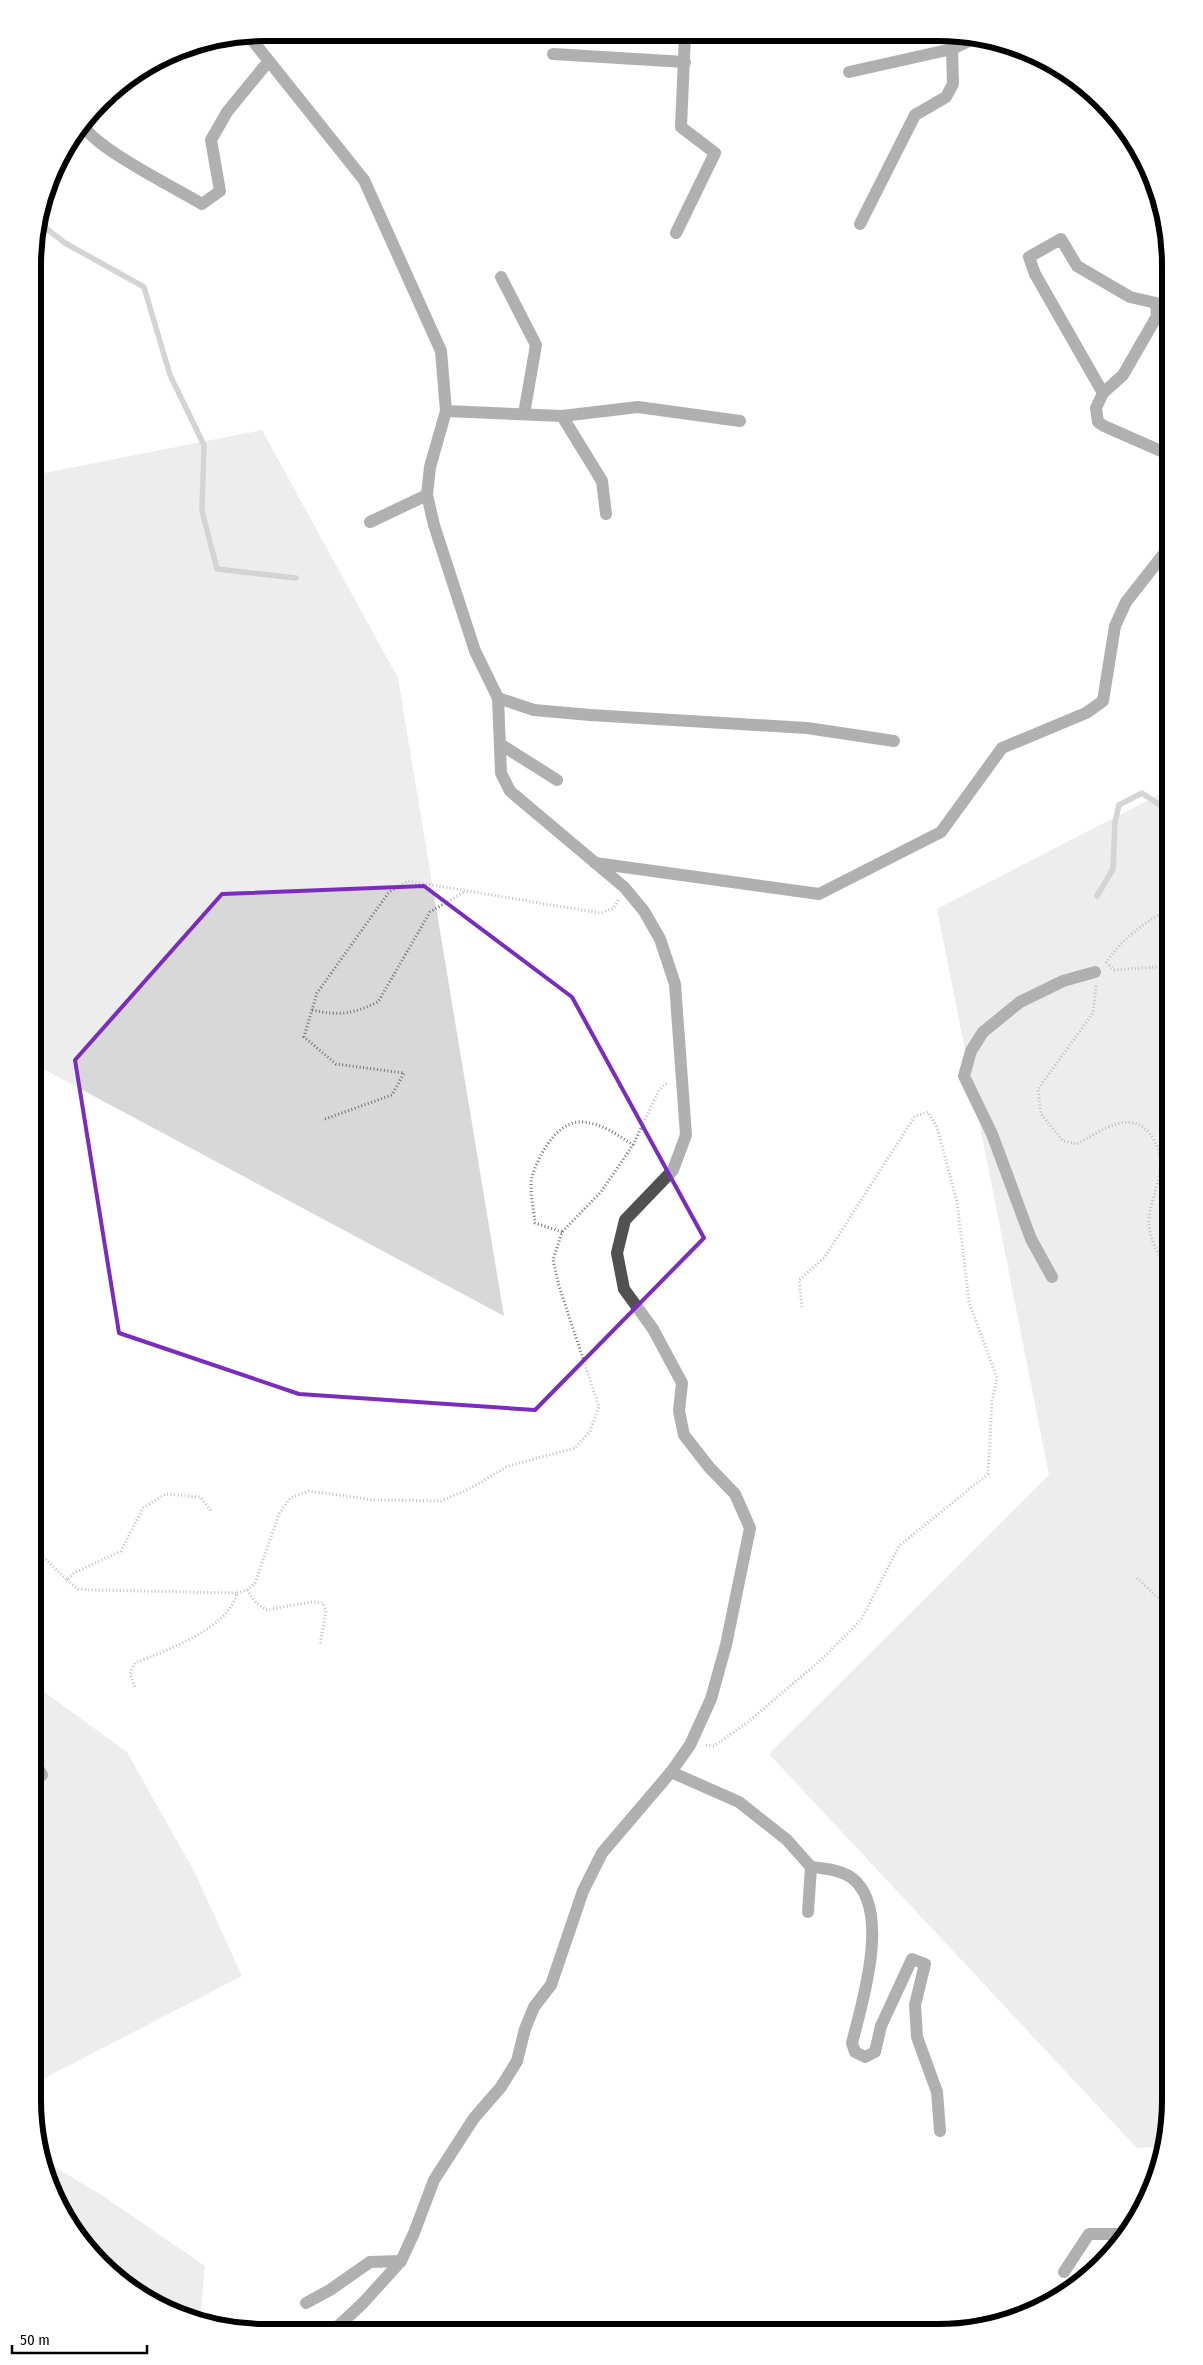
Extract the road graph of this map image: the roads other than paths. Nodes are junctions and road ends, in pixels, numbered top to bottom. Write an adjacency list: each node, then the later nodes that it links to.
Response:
1 (686, 41): 7 (lane)
2 (253, 42): 6 (lane)
3 (965, 43): 4 (lane)
4 (952, 49): 8 (lane); 10 (lane)
5 (553, 54): 7 (lane)
6 (268, 62): 9 (lane); 14 (lane)
7 (685, 62): 11 (lane)
8 (849, 72)
9 (86, 131)
10 (860, 224)
11 (676, 233)
12 (501, 277): 15 (lane)
13 (1103, 393): 13 (lane); 18 (lane)
14 (446, 411): 15 (lane); 19 (lane)
15 (524, 414): 16 (lane)
16 (562, 416): 17 (lane); 20 (lane)
17 (740, 420)
18 (1162, 451)
19 (427, 495): 21 (lane); 23 (lane)
20 (606, 514)
21 (370, 522)
22 (1162, 556): 27 (lane)
23 (498, 698): 24 (lane); 25 (lane)
24 (894, 741)
25 (500, 744): 26 (lane); 27 (lane)
26 (557, 780)
27 (594, 863): 30 (lane)
28 (1095, 972): 29 (lane)
29 (1052, 1277)
30 (671, 1772): 31 (lane); 35 (lane)
31 (811, 1867): 32 (lane); 33 (lane)
32 (808, 1912)
33 (940, 2131)
34 (1116, 2234): 36 (lane)
35 (401, 2261): 37 (lane); 38 (lane)
36 (1064, 2272)
37 (306, 2303)
38 (340, 2324)

